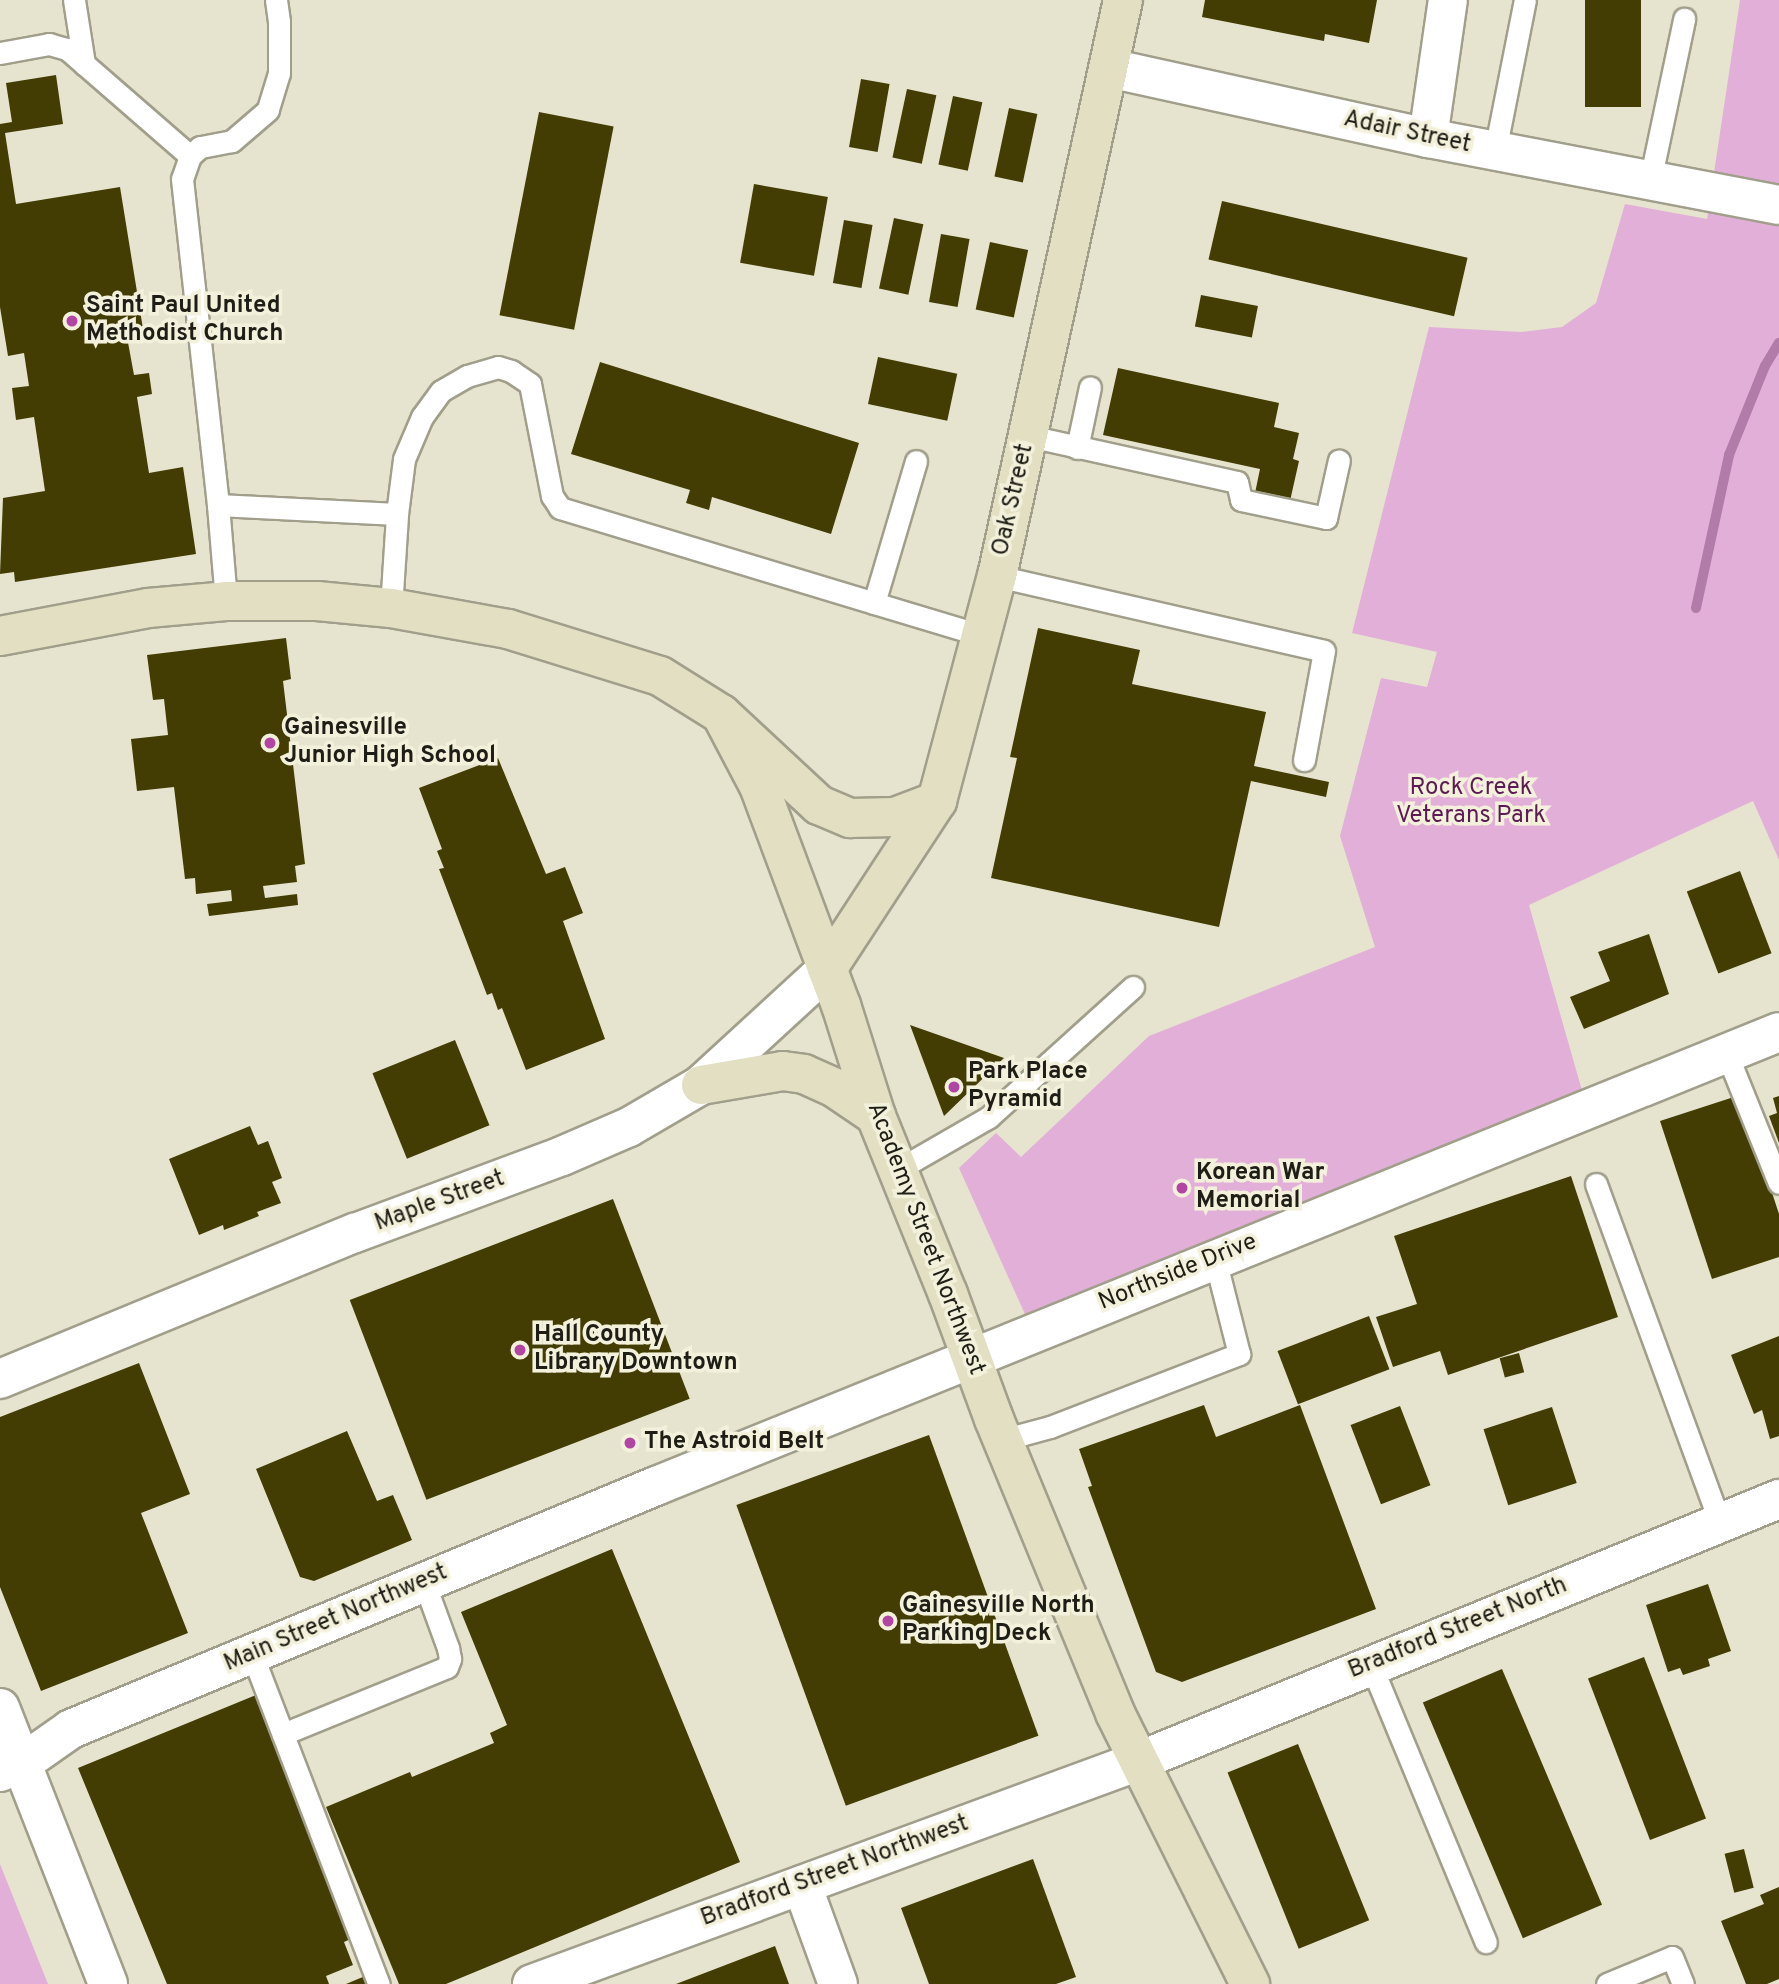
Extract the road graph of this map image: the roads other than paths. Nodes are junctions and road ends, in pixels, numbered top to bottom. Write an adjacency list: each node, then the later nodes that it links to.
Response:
1 (74, 0): 8 (lane)
2 (276, 0): 12 (lane)
3 (1123, 0): 9 (street, Oak Street)
4 (1448, 0): 10 (street)
5 (1525, 0): 11 (lane)
6 (1684, 19): 13 (lane)
7 (0, 53): 8 (lane)
8 (84, 64): 12 (lane)
9 (1110, 68): 10 (street, Adair Street); 16 (street, Oak Street)
10 (1428, 138): 11 (street, Adair Street)
11 (1494, 151): 13 (street, Adair Street)
12 (190, 156): 20 (lane)
13 (1650, 181): 14 (street, Adair Street)
14 (1779, 205)
15 (1090, 387): 17 (lane)
16 (1029, 436): 17 (lane); 22 (street, Oak Street)
17 (1077, 448): 18 (lane)
18 (1339, 460)
19 (916, 461): 24 (lane)
20 (218, 505): 21 (lane); 23 (lane)
21 (397, 514): 24 (lane); 25 (lane)
22 (996, 576): 26 (street, Oak Street); 29 (lane)
23 (226, 601): 25 (street); 27 (street)
24 (874, 603): 26 (lane)
25 (391, 608): 28 (street)
26 (981, 635): 30 (street, Oak Street)
27 (0, 636)
28 (721, 714): 30 (street); 31 (street, Academy Street Northwest)
29 (1304, 760)
30 (937, 801): 31 (street, Oak Street)
31 (827, 969): 35 (street, Maple Street); 36 (street, Academy Street Northwest)
32 (1133, 987): 37 (lane)
33 (1779, 1032): 34 (street, Northside Drive)
34 (1726, 1052): 38 (lane); 40 (street, Northside Drive)
35 (701, 1085): 36 (street); 42 (street, Maple Street)
36 (876, 1116): 37 (street, Academy Street Northwest)
37 (897, 1170): 41 (street, Academy Street Northwest)
38 (1779, 1183)
39 (1596, 1184): 46 (lane)
40 (1214, 1259): 41 (street, Northside Drive); 43 (lane)
41 (971, 1357): 43 (street, Academy Street Northwest); 44 (street, Northside Drive)
42 (5, 1374)
43 (1002, 1440): 52 (street, Academy Street Northwest)
44 (656, 1486): 47 (street, Main Street Northwest)
45 (1779, 1499): 46 (street, Bradford Street North)
46 (1719, 1521): 49 (street, Bradford Street North)
47 (424, 1582): 48 (street, Main Street Northwest); 51 (lane)
48 (252, 1654): 51 (lane); 53 (street, Main Street Northwest)
49 (1371, 1665): 52 (street, Bradford Street North); 55 (lane)
50 (0, 1708): 53 (street)
51 (283, 1734): 57 (lane)
52 (1139, 1761): 54 (street, Bradford Street Northwest); 60 (street, Academy Street Northwest)
53 (10, 1768): 56 (street)
54 (802, 1885): 58 (street, Bradford Street Northwest); 59 (street)
55 (1486, 1942)
56 (108, 1984)
57 (379, 1984)
58 (532, 1984)
59 (838, 1984)
60 (1250, 1984)
61 (1607, 1984): 62 (lane)
62 (1683, 1984)

